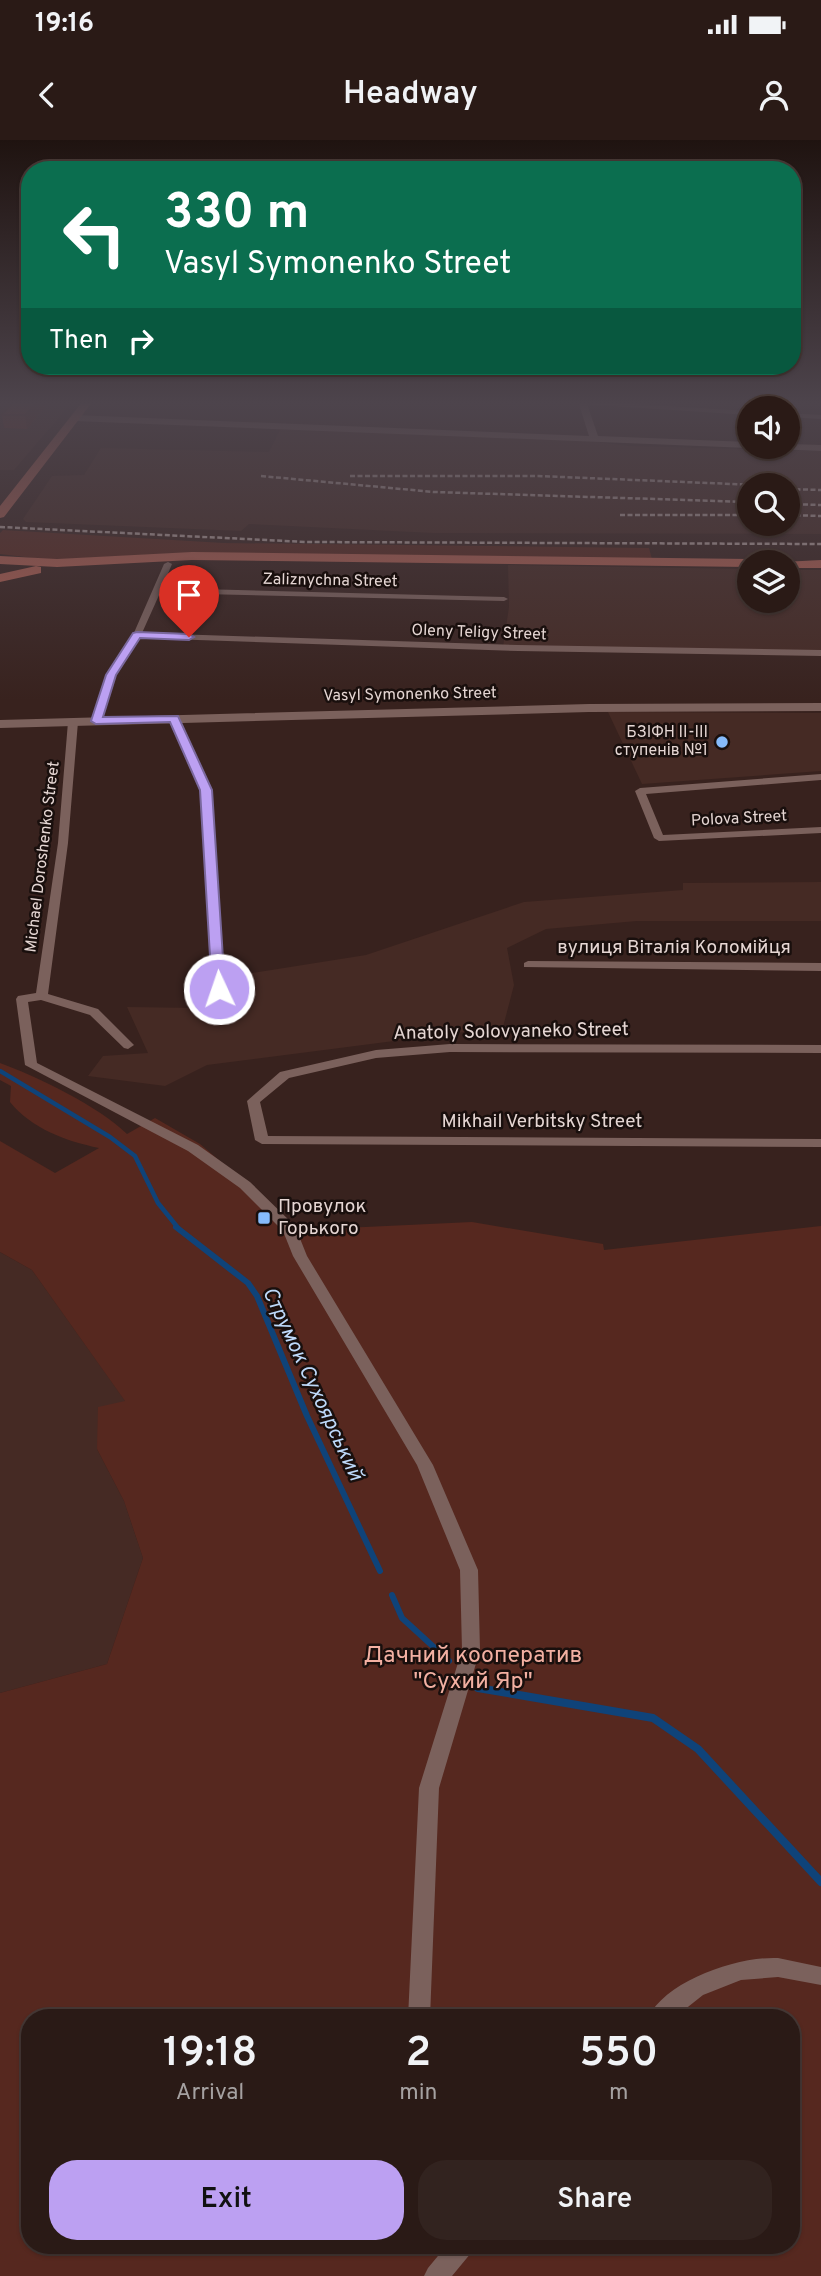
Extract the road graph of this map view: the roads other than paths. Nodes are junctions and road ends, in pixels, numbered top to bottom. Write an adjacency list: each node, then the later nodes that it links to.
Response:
1 (102, 560): 2 (main road); 3 (main road); 7 (main road)
2 (0, 562): 7 (main road)
3 (737, 563)
4 (168, 564): 8 (street)
5 (800, 564): 6 (main road)
6 (821, 564)
7 (0, 576)
8 (155, 590): 9 (street, Zaliznychna Street); 10 (street)
9 (505, 599)
10 (137, 635): 11 (street, Oleny Teligy Street); 14 (street)
11 (821, 653)
12 (821, 707): 13 (street, Vasyl Symonenko Street)
13 (174, 719): 14 (street, Vasyl Symonenko Street); 21 (street)
14 (96, 721): 15 (street, Vasyl Symonenko Street)
15 (73, 722): 16 (street, Vasyl Symonenko Street); 22 (street, Michael Doroshenko Street)
16 (0, 724)
17 (821, 777): 18 (street, Polova Street)
18 (821, 830)
19 (528, 965): 20 (street, вулиця Віталія Коломійця)
20 (821, 967)
21 (219, 989)
22 (42, 996): 23 (street); 28 (street)
23 (128, 1045)
24 (821, 1049): 25 (street, Anatoly Solovyaneko Street)
25 (262, 1140): 26 (street, Mikhail Verbitsky Street)
26 (821, 1143)
27 (821, 1976): 29 (street)
28 (419, 2009)
29 (667, 2009)
30 (455, 2254): 31 (street)
31 (436, 2276)

